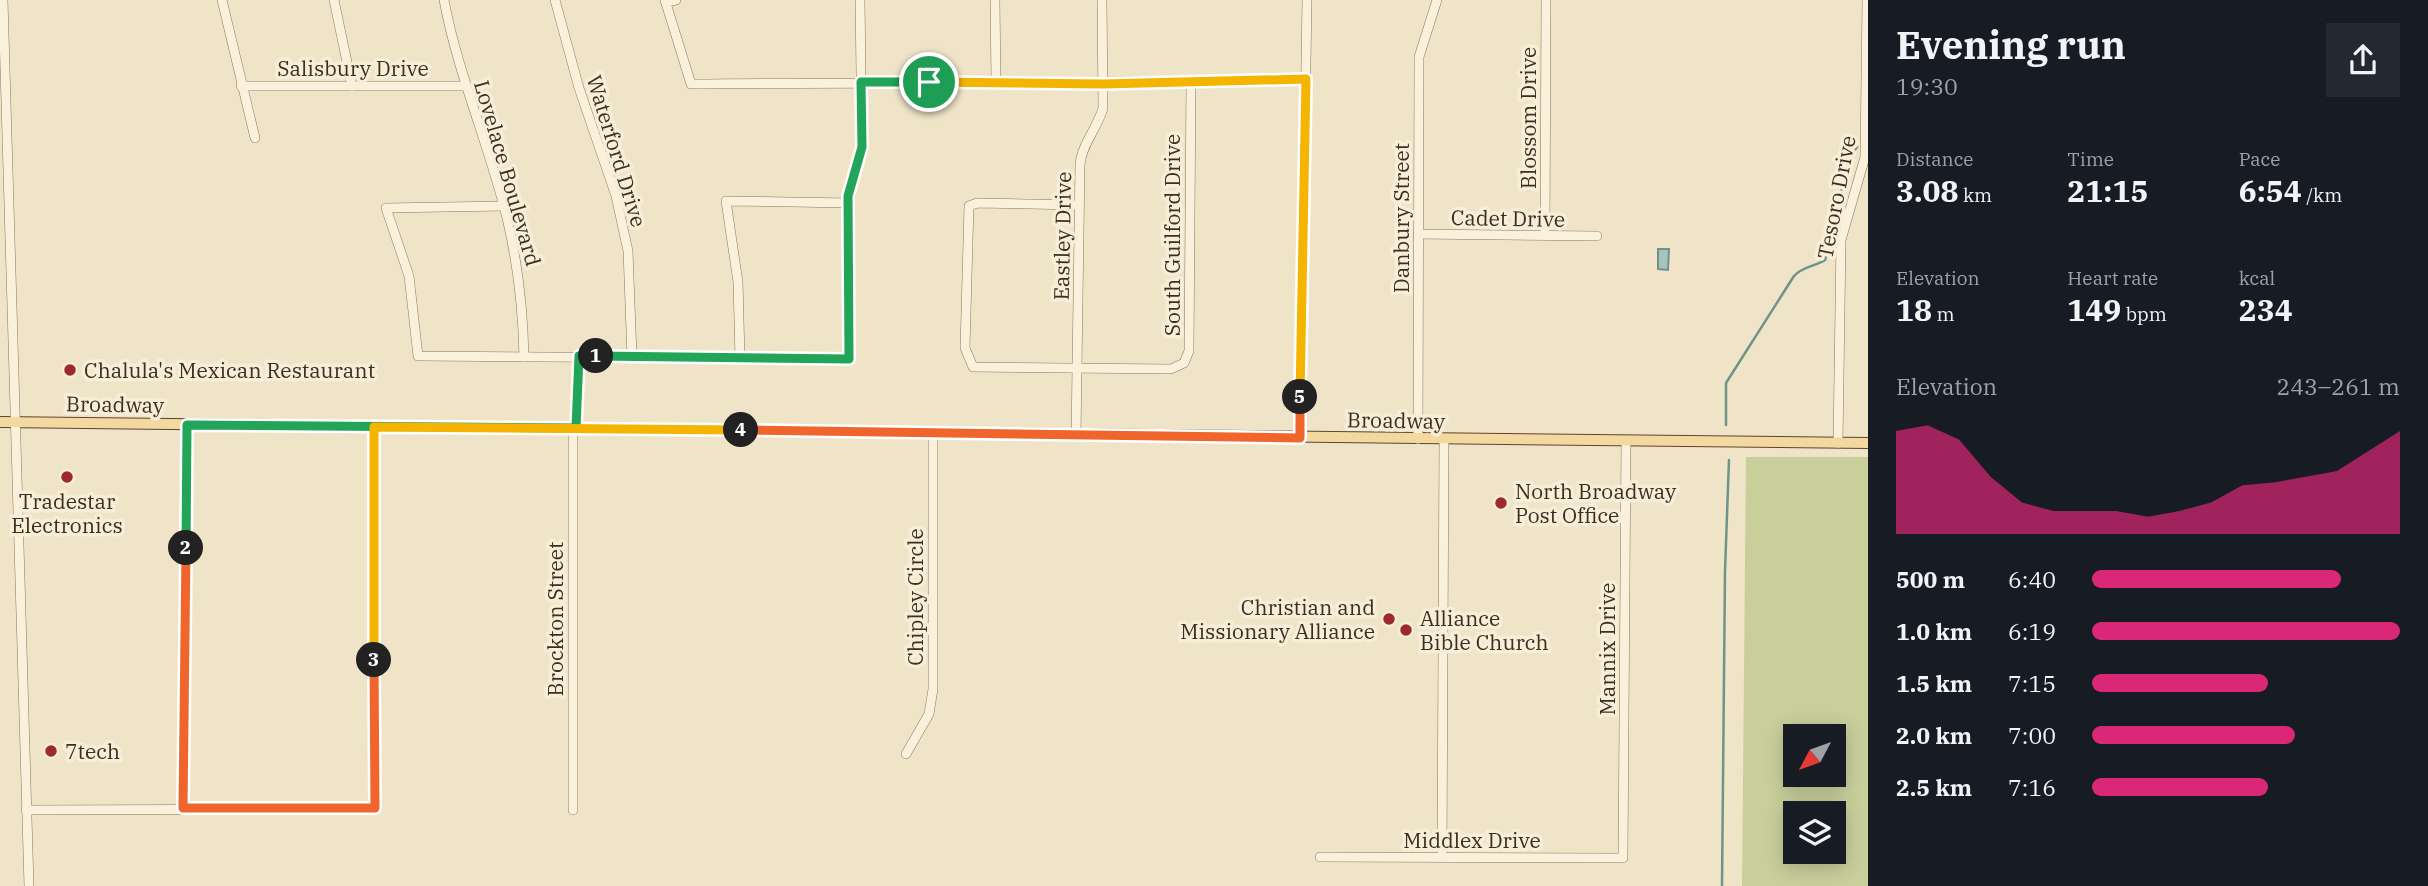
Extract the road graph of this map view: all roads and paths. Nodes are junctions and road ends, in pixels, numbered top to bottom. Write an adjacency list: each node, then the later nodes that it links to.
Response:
1 (3, 0): 37 (street)
2 (222, 0): 20 (street)
3 (334, 0): 21 (street)
4 (444, 0): 22 (street, Lovelace Boulevard)
5 (555, 0): 33 (street, Waterford Drive)
6 (676, 0): 14 (street)
7 (860, 0): 17 (street)
8 (995, 0): 16 (street)
9 (1102, 0): 19 (street, Eastley Drive)
10 (1307, 0): 15 (street)
11 (1437, 0): 28 (street, Danbury Street)
12 (1546, 0): 29 (street, Blossom Drive)
13 (1867, 0): 24 (street, Tesoro Drive)
14 (665, 1): 17 (street)
15 (1306, 79): 18 (street); 43 (street)
16 (996, 81): 17 (street); 19 (street)
17 (861, 82): 25 (street)
18 (1191, 82): 19 (street); 35 (street, South Guilford Drive)
19 (1103, 84): 26 (street, Eastley Drive)
20 (241, 86): 21 (street, Salisbury Drive); 23 (street)
21 (352, 86): 22 (street, Salisbury Drive)
22 (466, 86): 27 (street, Lovelace Boulevard)
23 (255, 138)
24 (1866, 157): 47 (street, Tesoro Drive)
25 (848, 203): 34 (street); 34 (street)
26 (1079, 205): 35 (street, Eastley Drive); 35 (street)
27 (503, 206): 32 (street, Lovelace Boulevard); 32 (street)
28 (1418, 234): 29 (street, Cadet Drive); 44 (street, Danbury Street)
29 (1545, 235): 30 (street, Cadet Drive)
30 (1597, 236)
31 (579, 356): 32 (street); 33 (street); 40 (street, Brockton Street)
32 (524, 357)
33 (632, 357): 34 (street)
34 (740, 358)
35 (1077, 367): 42 (street, Eastley Drive)
36 (0, 422): 37 (main road, Broadway)
37 (14, 423): 38 (main road, Broadway); 51 (street)
38 (187, 425): 39 (main road, Broadway); 50 (street)
39 (374, 427): 40 (main road, Broadway); 50 (street)
40 (574, 428): 41 (main road, Broadway); 52 (street, Brockton Street)
41 (933, 433): 42 (main road, Broadway); 49 (street, Chipley Circle)
42 (1076, 436): 43 (main road, Broadway)
43 (1300, 438): 44 (main road, Broadway)
44 (1418, 439): 45 (main road, Broadway)
45 (1444, 439): 46 (main road, Broadway); 54 (street)
46 (1626, 441): 47 (main road, Broadway); 55 (street, Mannix Drive)
47 (1838, 443): 48 (main road, Broadway)
48 (1868, 443)
49 (906, 754)
50 (183, 808): 51 (street)
51 (26, 810): 56 (street)
52 (573, 810)
53 (1320, 857): 54 (street, Middlex Drive)
54 (1443, 858): 55 (street, Middlex Drive)
55 (1623, 858)
56 (29, 886)

